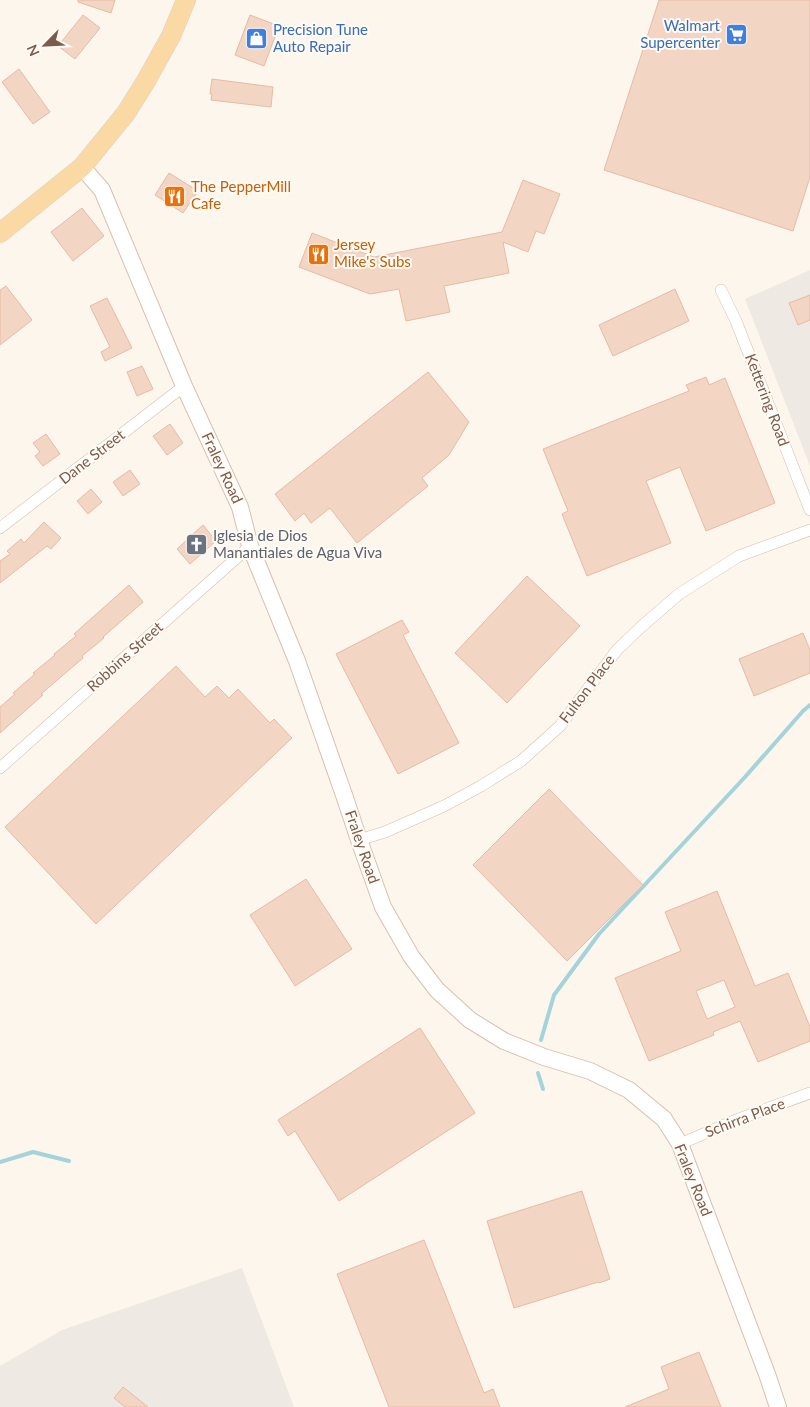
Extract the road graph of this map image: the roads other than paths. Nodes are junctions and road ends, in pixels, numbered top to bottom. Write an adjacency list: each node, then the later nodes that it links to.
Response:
1 (186, 0): 2 (main road)
2 (82, 167): 3 (main road); 5 (street, Fraley Road)
3 (0, 233)
4 (721, 290): 6 (street, Kettering Road)
5 (184, 386): 7 (street, Dane Street); 9 (street, Fraley Road)
6 (810, 510)
7 (0, 528)
8 (810, 530): 11 (street, Fulton Place)
9 (250, 546): 10 (street, Robbins Street); 11 (street, Fraley Road)
10 (0, 768)
11 (359, 840): 13 (street, Fraley Road)
12 (810, 1092): 13 (street, Schirra Place)
13 (680, 1144): 14 (street, Fraley Road)
14 (778, 1407)

